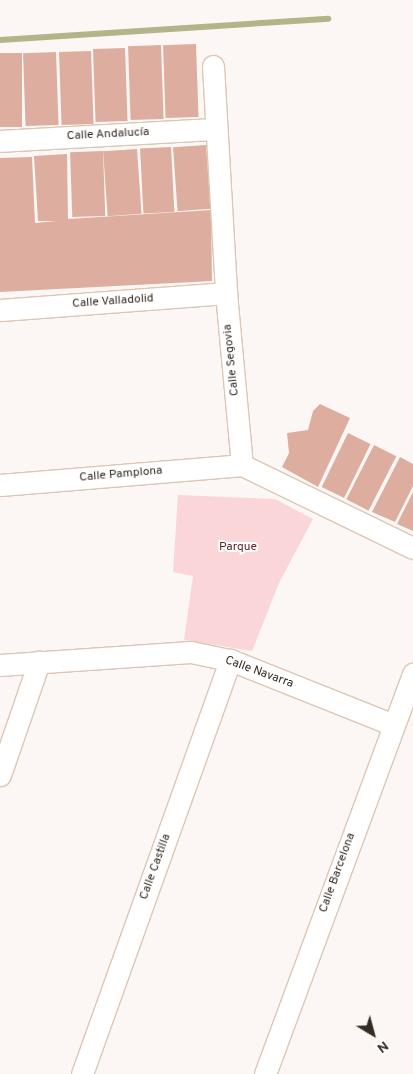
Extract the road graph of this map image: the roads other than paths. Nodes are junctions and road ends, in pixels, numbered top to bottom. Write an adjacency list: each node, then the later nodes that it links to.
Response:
1 (213, 66): 2 (street, Calle Segovia)
2 (216, 129): 3 (street, Calle Andalucía); 4 (street, Calle Segovia)
3 (0, 141)
4 (226, 293): 5 (street, Calle Valladolid); 6 (street, Calle Segovia)
5 (0, 310)
6 (242, 465): 7 (street, Calle Pamplona); 8 (street)
7 (0, 485)
8 (413, 548)
9 (230, 660): 10 (street, Calle Navarra); 13 (street, Calle Navarra); 15 (street, Calle Castilla)
10 (38, 662): 11 (street, Calle Navarra); 14 (street)
11 (0, 665)
12 (413, 673): 13 (street, Calle Barcelona)
13 (393, 725): 16 (street, Calle Barcelona)
14 (0, 775)
15 (82, 1074)
16 (265, 1074)

